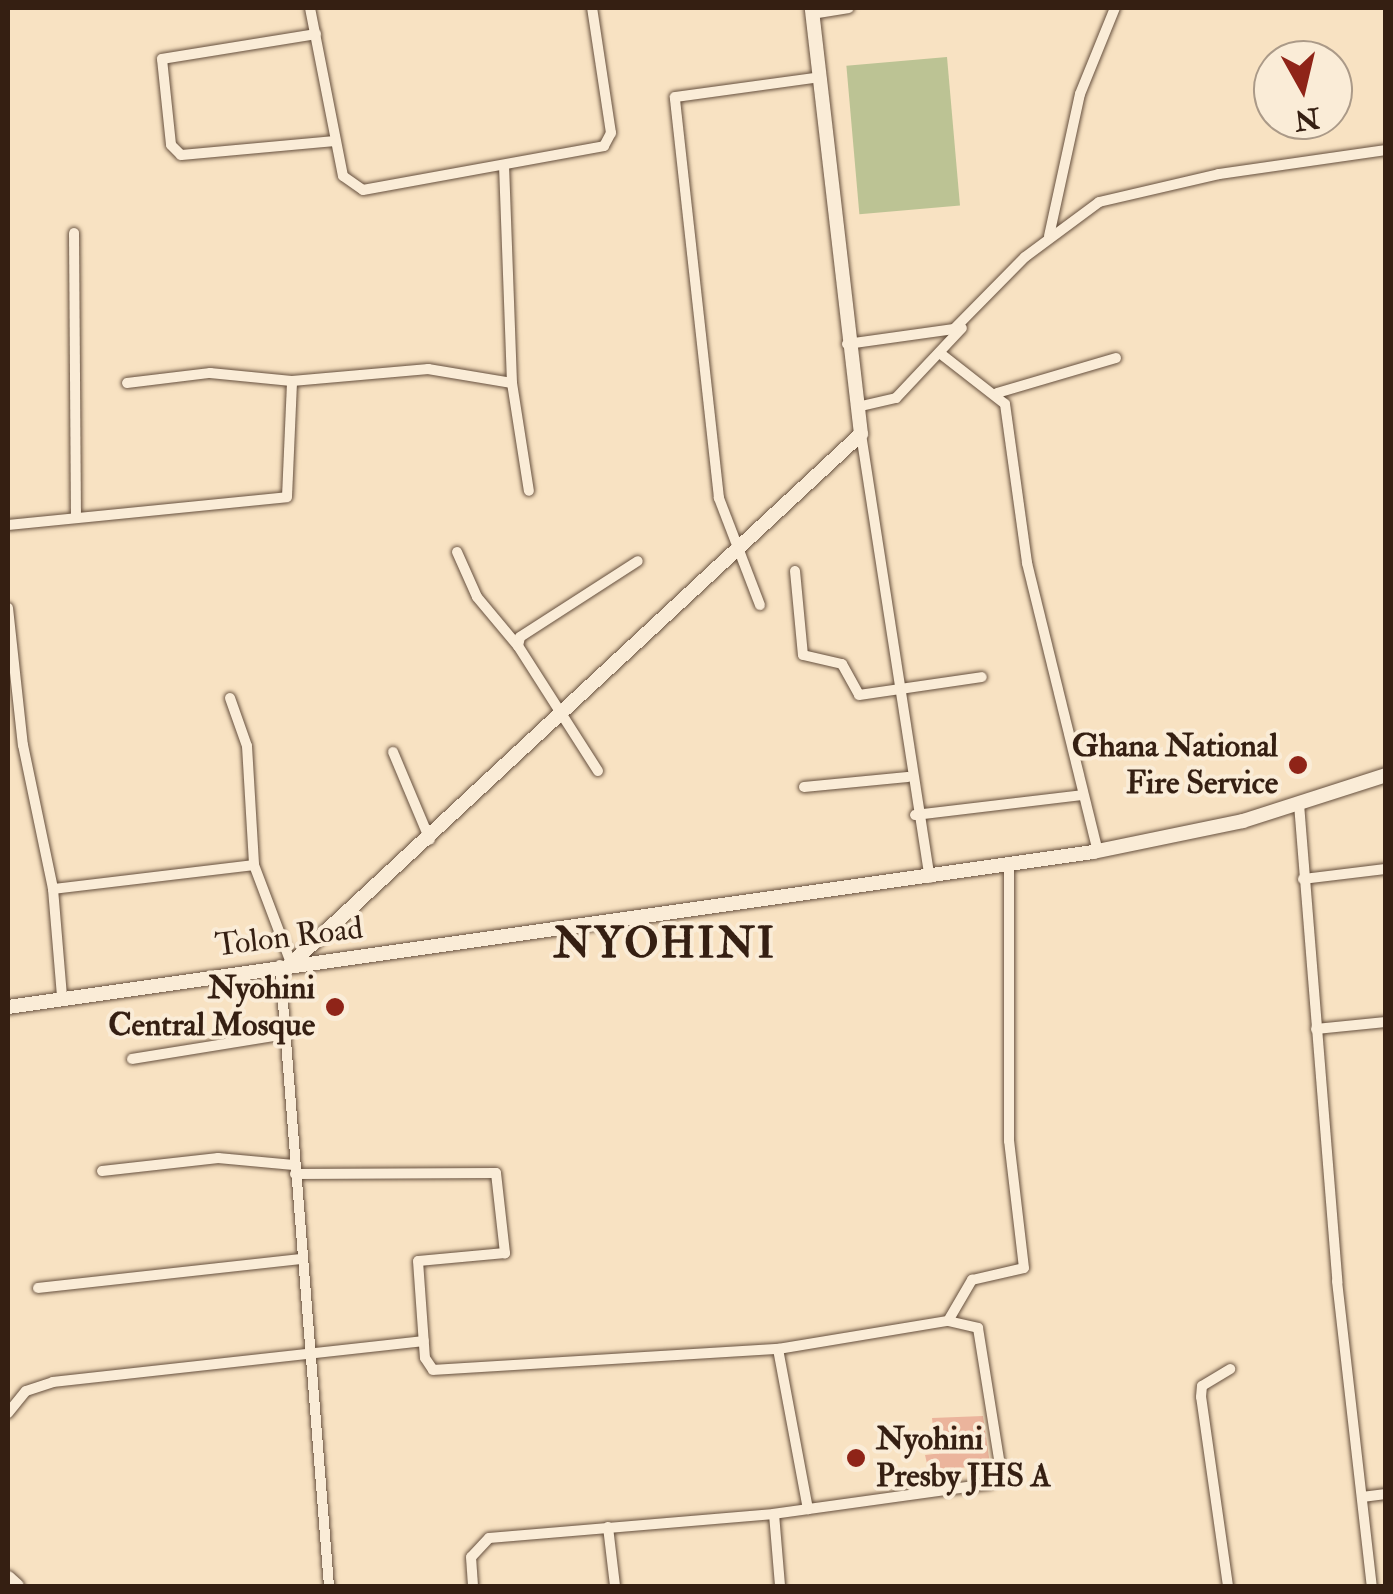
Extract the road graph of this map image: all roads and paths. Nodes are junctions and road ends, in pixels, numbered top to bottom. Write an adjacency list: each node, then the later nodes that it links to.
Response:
1 (310, 8): 6 (street)
2 (592, 8): 10 (street)
3 (848, 8): 5 (street)
4 (1115, 8): 12 (street)
5 (812, 11): 7 (main road)
6 (316, 34): 8 (street); 8 (street)
7 (821, 77): 14 (main road); 26 (street)
8 (335, 142): 10 (street)
9 (1386, 150): 12 (street)
10 (504, 166): 19 (street)
11 (74, 233): 24 (street)
12 (1049, 237): 13 (street)
13 (972, 316): 14 (street); 15 (street)
14 (846, 344): 21 (main road)
15 (941, 354): 20 (street); 21 (street)
16 (1116, 358): 20 (street)
17 (292, 381): 18 (street); 19 (street); 24 (street)
18 (127, 382)
19 (512, 383): 23 (street)
20 (997, 393): 42 (street)
21 (857, 407): 22 (main road)
22 (861, 434): 26 (main road); 34 (street)
23 (529, 491)
24 (76, 518): 25 (street)
25 (8, 526)
26 (734, 548): 30 (street); 36 (main road)
27 (457, 552): 32 (street)
28 (638, 561): 32 (street)
29 (795, 571): 34 (street)
30 (760, 604)
31 (8, 608): 52 (street)
32 (518, 646): 36 (street)
33 (982, 677): 34 (street)
34 (898, 692): 40 (street)
35 (230, 698): 47 (street)
36 (564, 708): 38 (street); 45 (main road)
37 (393, 752): 45 (street)
38 (598, 771)
39 (1386, 775): 43 (main road, Tolon Road)
40 (908, 777): 41 (street); 44 (street)
41 (804, 787)
42 (1082, 795): 44 (street); 46 (street)
43 (1299, 804): 46 (main road, Tolon Road); 51 (street)
44 (916, 815): 50 (street)
45 (430, 840): 53 (main road)
46 (1098, 852): 48 (main road, Tolon Road)
47 (254, 865): 52 (street); 53 (street)
48 (1008, 866): 50 (main road, Tolon Road); 64 (street)
49 (1386, 870): 51 (street)
50 (930, 878): 53 (main road, Tolon Road)
51 (1303, 879): 57 (street)
52 (54, 889): 54 (street)
53 (285, 964): 54 (main road, Tolon Road); 58 (street)
54 (62, 996): 55 (main road, Tolon Road)
55 (8, 1007)
56 (1386, 1022): 57 (street)
57 (1316, 1029): 71 (street)
58 (286, 1034): 59 (street); 60 (street)
59 (132, 1059)
60 (294, 1169): 61 (street); 62 (street); 65 (street)
61 (102, 1171)
62 (300, 1259): 63 (street); 67 (street)
63 (38, 1288)
64 (948, 1321): 66 (street); 72 (street)
65 (424, 1342): 66 (street); 67 (street)
66 (778, 1349): 72 (street)
67 (306, 1351): 69 (street); 77 (street)
68 (1230, 1370): 81 (street)
69 (8, 1414)
70 (1386, 1494): 71 (street)
71 (1362, 1497): 82 (street)
72 (808, 1508): 73 (street)
73 (774, 1514): 74 (street); 80 (street)
74 (608, 1527): 78 (street); 79 (street)
75 (8, 1578): 76 (main road)
76 (17, 1586)
77 (329, 1586)
78 (473, 1586)
79 (616, 1586)
80 (780, 1586)
81 (1228, 1586)
82 (1372, 1586)

